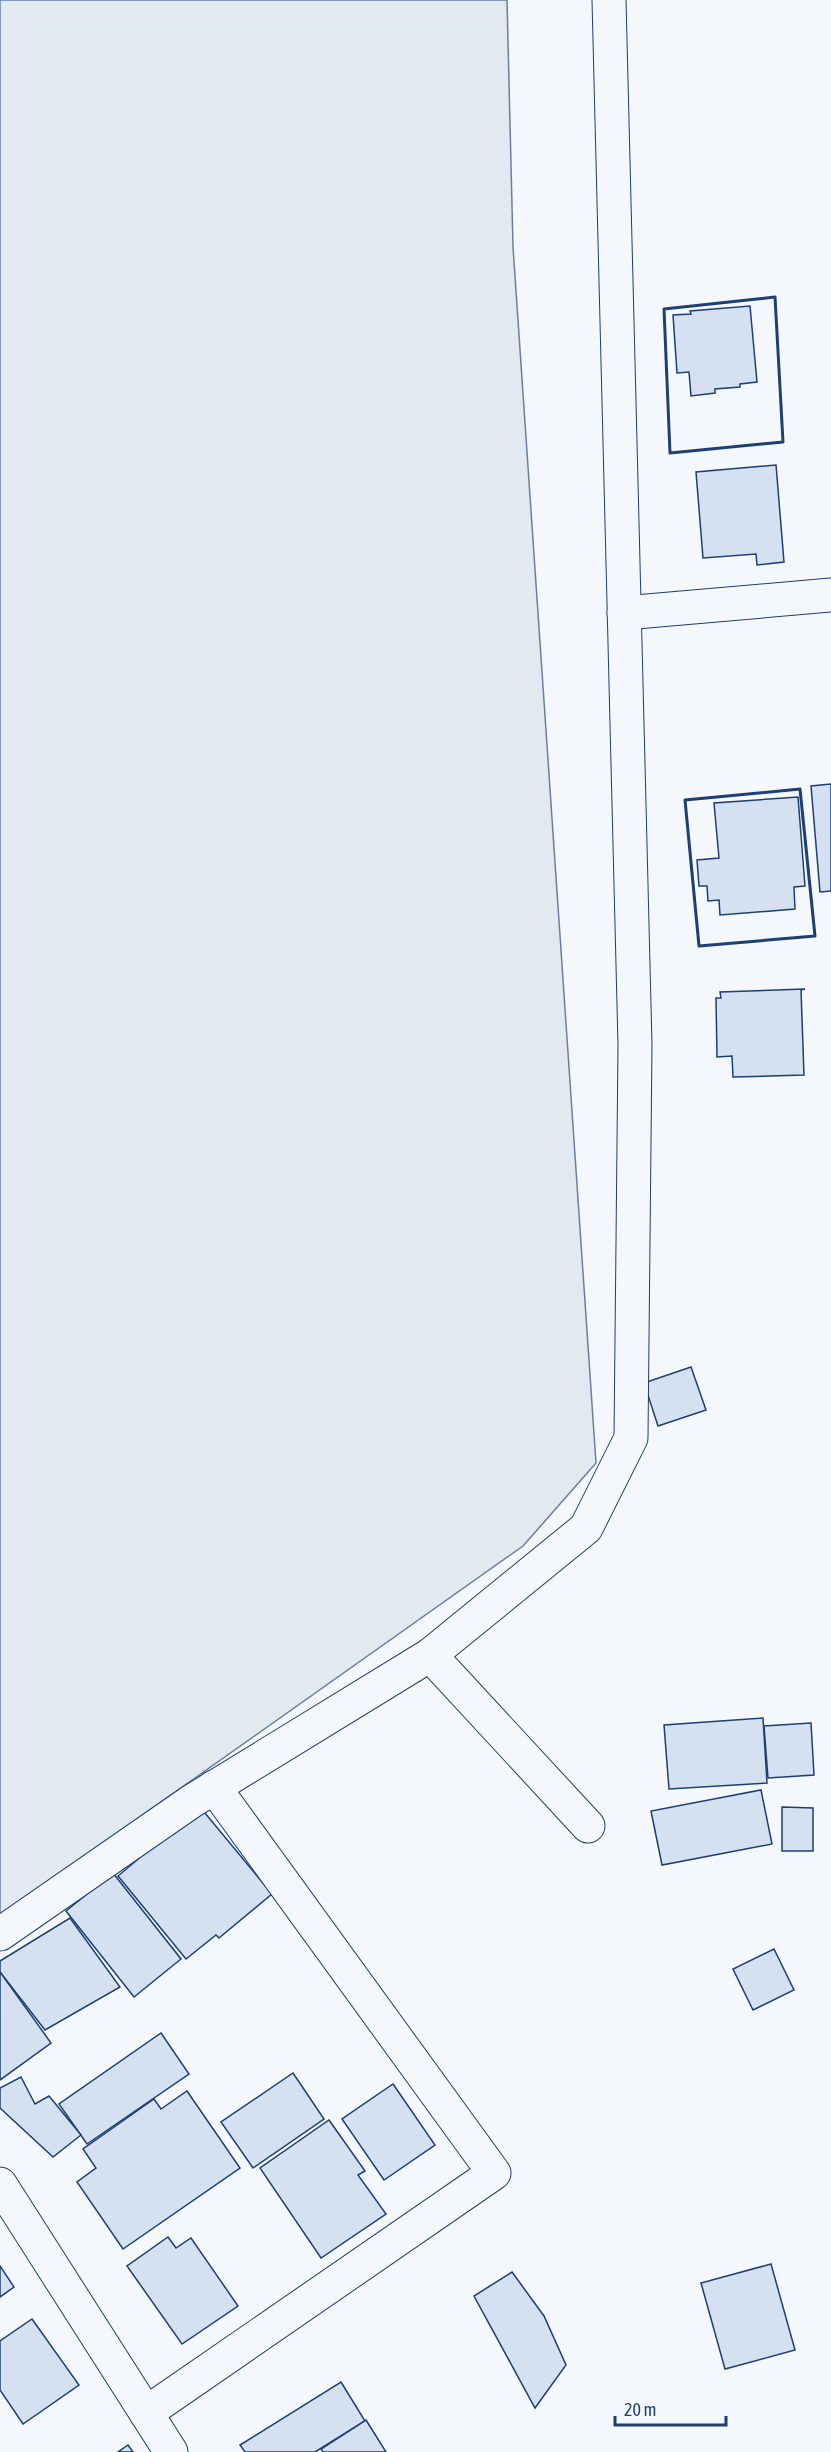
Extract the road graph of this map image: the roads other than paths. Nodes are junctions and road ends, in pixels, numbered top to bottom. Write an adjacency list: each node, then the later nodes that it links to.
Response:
1 (609, 0): 3 (street)
2 (831, 595): 3 (street)
3 (624, 613): 4 (street)
4 (430, 1656): 5 (street); 6 (street)
5 (214, 1787): 7 (street); 9 (street)
6 (588, 1826)
7 (0, 1934)
8 (0, 2184): 9 (street)
9 (146, 2413): 10 (street)
10 (171, 2452)

